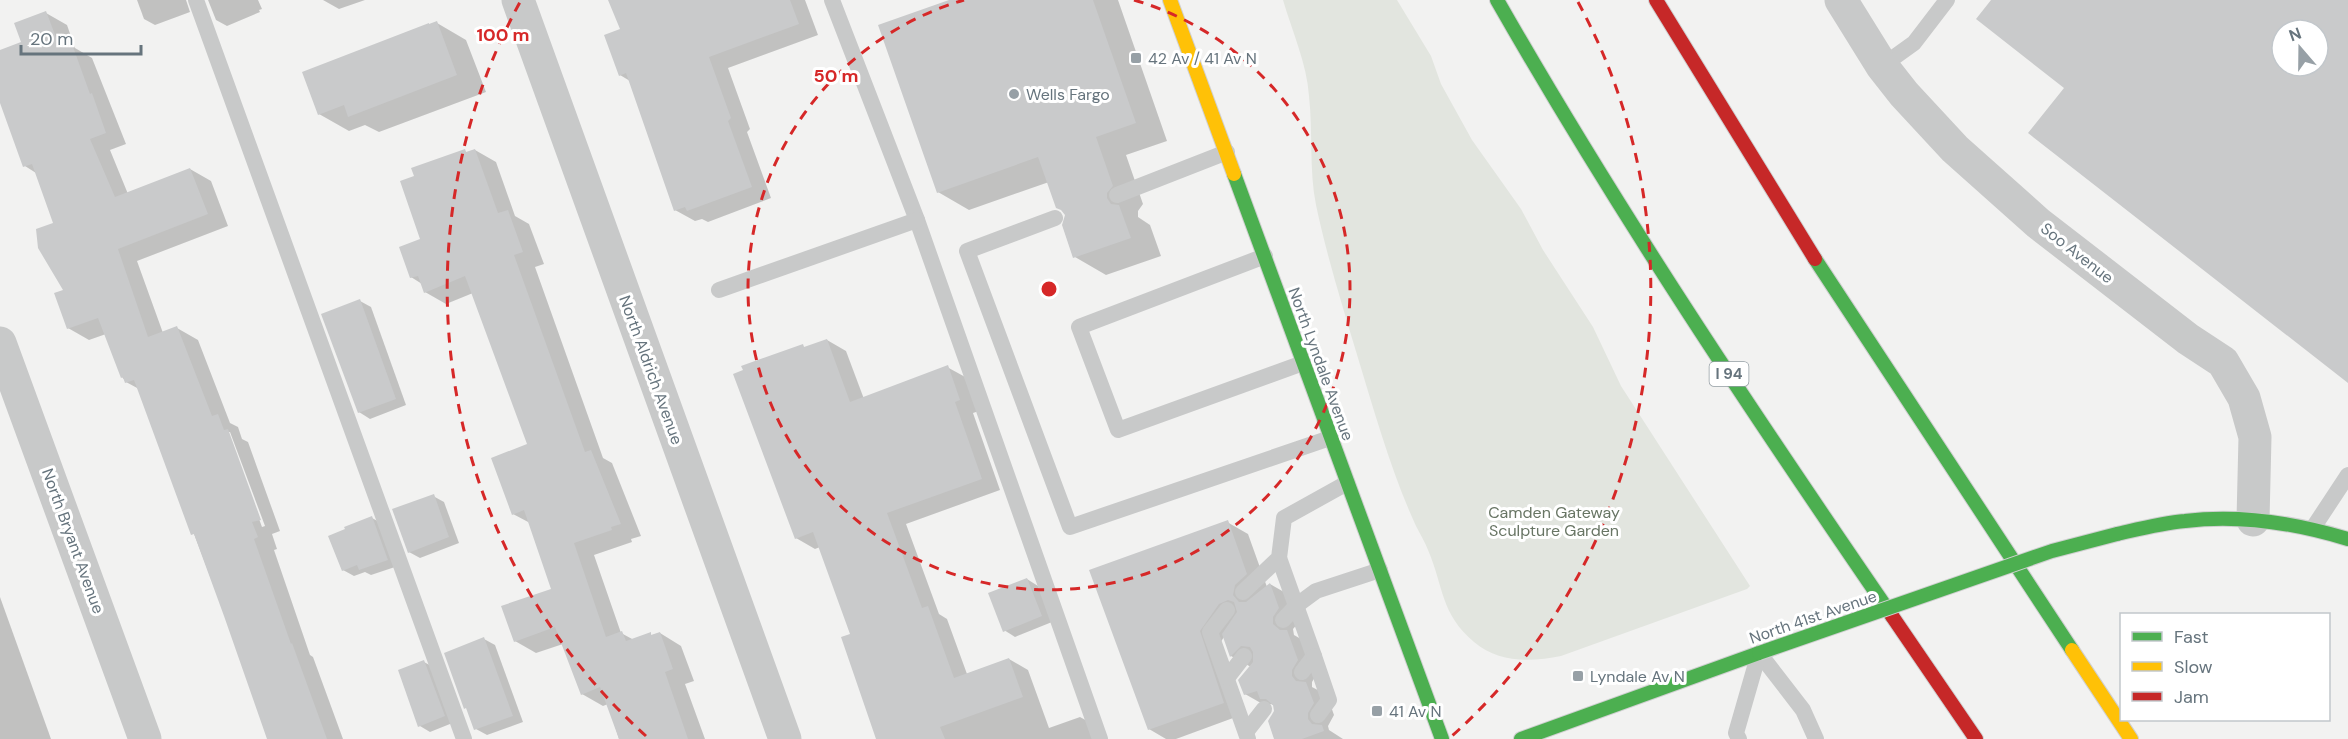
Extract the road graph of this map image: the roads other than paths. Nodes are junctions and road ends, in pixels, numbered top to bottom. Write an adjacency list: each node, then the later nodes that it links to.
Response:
1 (195, 0): 39 (lane)
2 (518, 0): 40 (street, North Aldrich Avenue)
3 (832, 0): 13 (lane)
4 (1170, 0): 10 (main road, North Lyndale Avenue)
5 (1497, 0): 46 (main road, I 94)
6 (1656, 0): 47 (main road)
7 (1841, 0): 9 (street, Soo Avenue)
8 (1947, 0): 9 (lane)
9 (1882, 66): 21 (street, Soo Avenue)
10 (1227, 152): 11 (lane); 14 (main road, North Lyndale Avenue)
11 (1117, 195)
12 (1055, 218): 18 (lane)
13 (917, 220): 15 (lane); 41 (lane)
14 (1264, 256): 17 (main road, North Lyndale Avenue); 17 (lane)
15 (719, 290)
16 (0, 343): 38 (street, North Bryant Avenue)
17 (1304, 363): 18 (main road, North Lyndale Avenue)
18 (1330, 438): 20 (main road, North Lyndale Avenue)
19 (2348, 475): 22 (lane)
20 (1347, 483): 24 (lane); 25 (main road, North Lyndale Avenue)
21 (2253, 520): 22 (main road, North 41st Avenue); 30 (main road, North 41st Avenue, bridge)
22 (2313, 528): 23 (main road, North 41st Avenue)
23 (2348, 539)
24 (1279, 558): 26 (lane); 27 (lane)
25 (1380, 570): 27 (lane); 42 (main road, North Lyndale Avenue)
26 (1243, 592)
27 (1297, 605): 29 (lane); 32 (lane)
28 (1227, 609): 34 (lane)
29 (1283, 620)
30 (1759, 653): 43 (main road, North 41st Avenue); 44 (lane); 45 (lane)
31 (1244, 656): 34 (lane)
32 (1314, 656): 33 (lane); 36 (lane)
33 (1302, 672)
34 (1227, 678): 37 (lane)
35 (1264, 710): 37 (lane)
36 (1318, 715)
37 (1247, 735)
38 (145, 739)
39 (464, 739)
40 (785, 739)
41 (1100, 739)
42 (1442, 739)
43 (1521, 739)
44 (1739, 739)
45 (1816, 739)
46 (1976, 739)
47 (2130, 739)

